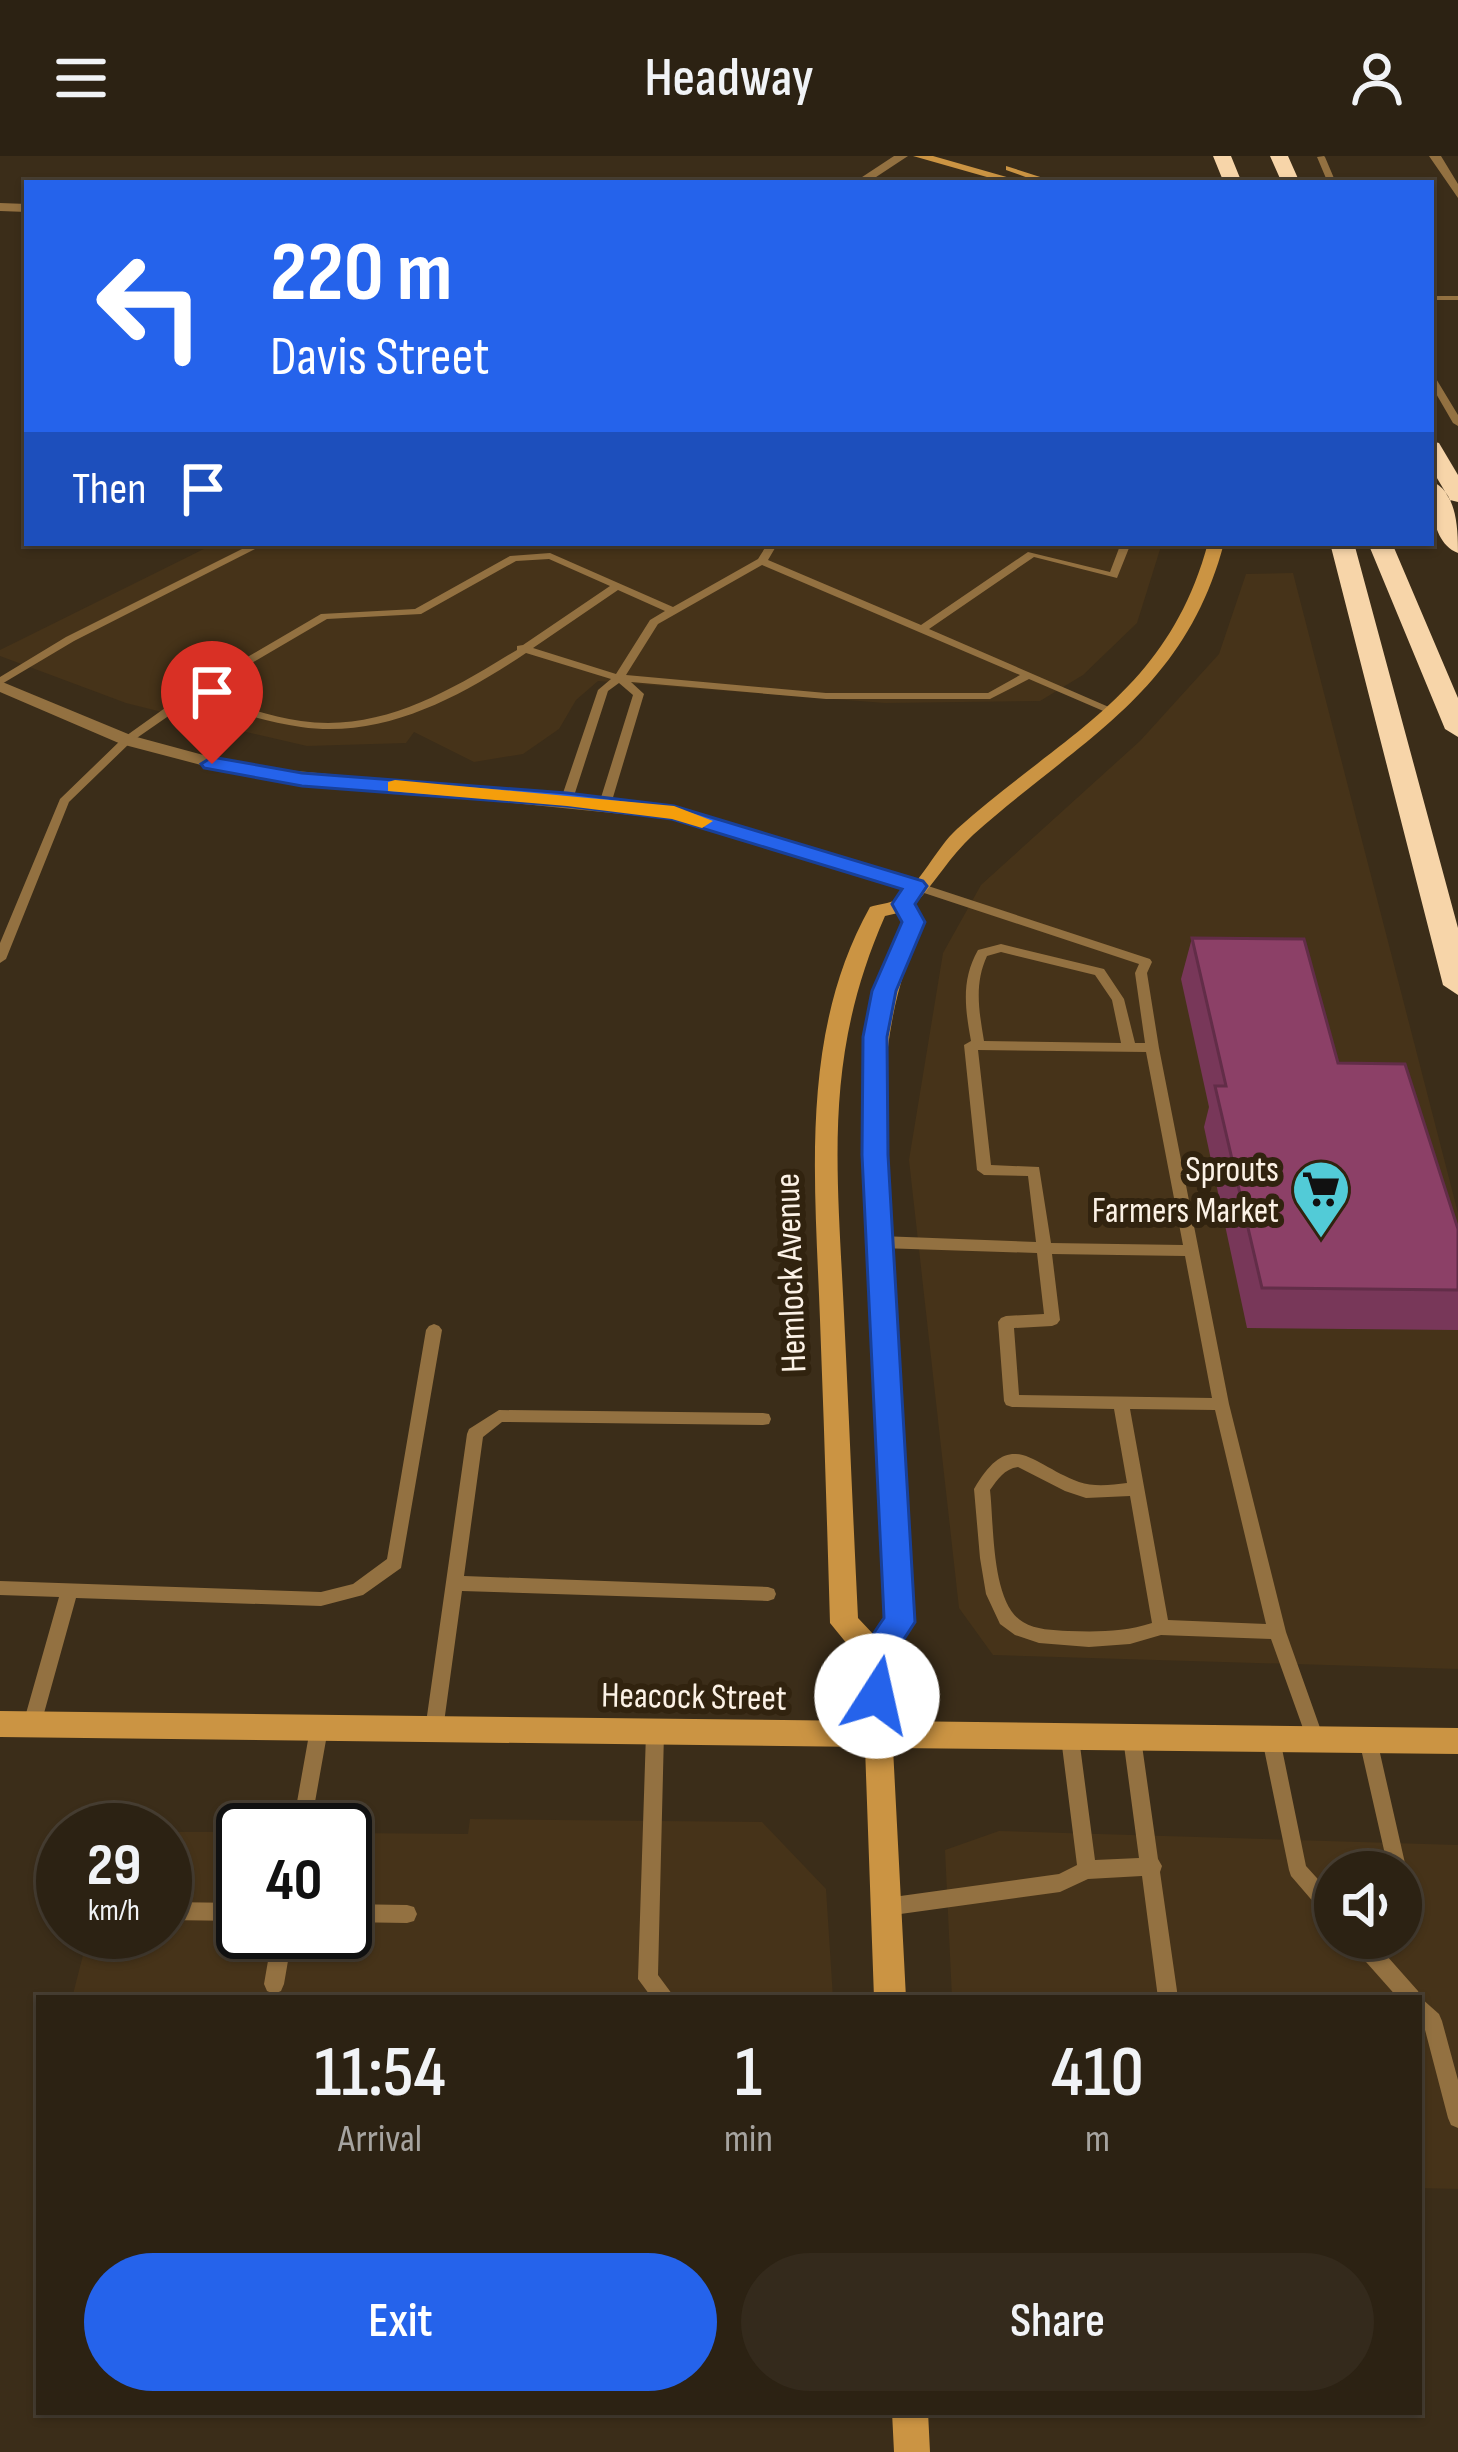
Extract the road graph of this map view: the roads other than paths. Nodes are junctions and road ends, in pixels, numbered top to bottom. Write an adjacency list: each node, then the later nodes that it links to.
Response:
1 (902, 156): 6 (street)
2 (920, 156): 5 (street)
3 (961, 156): 9 (street)
4 (1435, 156): 10 (street)
5 (990, 174): 7 (lane); 8 (street)
6 (864, 180)
7 (981, 180)
8 (1011, 180)
9 (1043, 180)
10 (1458, 194)
11 (1434, 382): 12 (lane)
12 (1458, 423)
13 (1434, 453): 15 (highway)
14 (1434, 494): 22 (highway)
15 (1458, 496)
16 (256, 546): 31 (lane)
17 (771, 546): 24 (lane)
18 (1125, 546): 27 (lane)
19 (1215, 546): 33 (street, Hemlock Avenue)
20 (1343, 546): 40 (highway)
21 (1381, 546): 34 (highway)
22 (1458, 546)
23 (544, 550): 25 (lane); 32 (lane)
24 (762, 560): 26 (lane); 27 (lane)
25 (617, 586): 26 (lane); 28 (lane)
26 (673, 611): 30 (lane)
27 (922, 629): 29 (lane)
28 (521, 648): 30 (lane); 32 (lane)
29 (1029, 675): 30 (lane); 33 (lane)
30 (619, 678): 36 (lane); 37 (lane)
31 (0, 684): 35 (street)
32 (190, 695): 35 (lane)
33 (1112, 711): 38 (street, Hemlock Avenue)
34 (1458, 729)
35 (127, 740): 36 (street); 39 (lane)
36 (567, 799): 37 (street)
37 (605, 804): 38 (street)
38 (910, 895): 43 (lane); 44 (street); 58 (street, Hemlock Avenue)
39 (0, 959)
40 (1458, 985)
41 (978, 1046): 42 (lane); 42 (lane); 45 (lane)
42 (1129, 1048): 43 (lane)
43 (1151, 1048): 46 (lane)
44 (880, 1242): 45 (lane); 58 (street)
45 (1044, 1248): 46 (lane); 48 (lane)
46 (1192, 1251): 49 (lane)
47 (434, 1330): 54 (lane)
48 (1120, 1403): 49 (lane); 51 (lane)
49 (1221, 1404): 57 (lane)
50 (763, 1419): 52 (lane)
51 (1134, 1489): 56 (lane); 56 (lane)
52 (453, 1583): 55 (lane); 62 (lane)
53 (0, 1588): 54 (lane)
54 (70, 1590): 60 (lane)
55 (768, 1594)
56 (1161, 1627): 57 (lane)
57 (1277, 1632): 68 (lane)
58 (875, 1655): 64 (street)
59 (0, 1724): 60 (street, Heacock Street)
60 (32, 1724): 61 (street, Heacock Street)
61 (320, 1729): 62 (street, Heacock Street); 71 (lane)
62 (434, 1730): 63 (street, Heacock Street)
63 (655, 1733): 64 (street, Heacock Street); 82 (lane)
64 (878, 1736): 65 (street, Heacock Street); 76 (street)
65 (1070, 1738): 66 (street, Heacock Street); 74 (lane)
66 (1132, 1738): 67 (street, Heacock Street); 73 (lane)
67 (1271, 1739): 68 (street, Heacock Street); 75 (lane)
68 (1315, 1739): 69 (street, Heacock Street)
69 (1368, 1740): 70 (street, Heacock Street); 72 (lane)
70 (1458, 1741)
71 (306, 1803)
72 (1393, 1851)
73 (1153, 1866): 74 (lane); 84 (lane)
74 (1087, 1870): 76 (lane)
75 (1314, 1888)
76 (886, 1907): 83 (street)
77 (372, 1913): 78 (lane)
78 (407, 1914)
79 (278, 1959): 81 (lane)
80 (1377, 1959): 85 (lane)
81 (274, 1984)
82 (662, 1995)
83 (890, 1995)
84 (1168, 1995)
85 (1409, 1995)
86 (1422, 2009): 87 (lane)
87 (1458, 2118)
88 (910, 2415): 89 (street)
89 (912, 2452)

